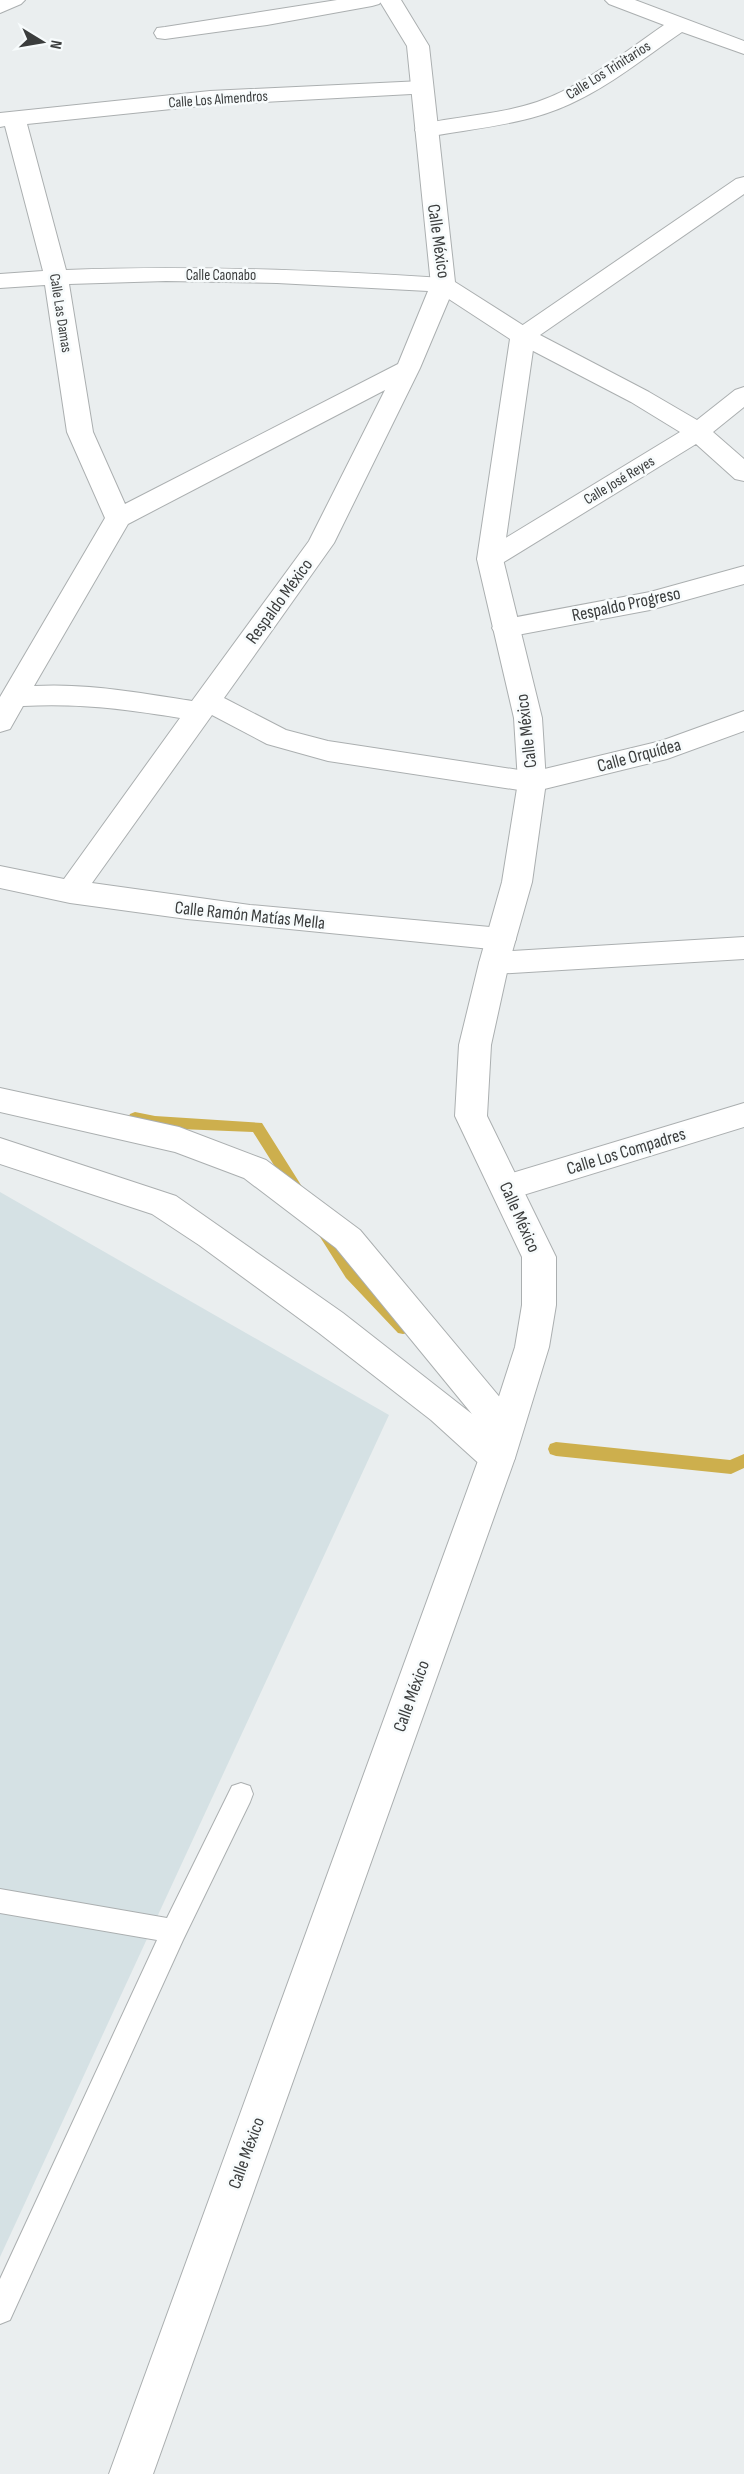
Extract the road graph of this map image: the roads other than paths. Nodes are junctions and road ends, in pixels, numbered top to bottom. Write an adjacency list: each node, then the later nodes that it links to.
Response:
1 (14, 0): 5 (street)
2 (372, 0): 7 (street)
3 (390, 0): 9 (street, Calle México)
4 (616, 0): 6 (street)
5 (0, 7)
6 (681, 23): 8 (street); 11 (street, Calle Los Trinitarios)
7 (165, 33)
8 (744, 48)
9 (423, 88): 10 (street, Calle Los Almendros); 11 (street, Calle México)
10 (7, 119): 13 (street, Calle Las Damas)
11 (426, 130): 15 (street, Calle México)
12 (744, 184): 16 (street)
13 (56, 276): 14 (street, Calle Caonabo); 15 (street, Calle Caonabo); 21 (street, Calle Las Damas)
14 (0, 281)
15 (443, 285): 16 (street, Calle México); 17 (street, Respaldo México)
16 (523, 336): 19 (street); 22 (street, Calle México)
17 (408, 368): 21 (street); 26 (street, Respaldo México)
18 (744, 395): 19 (street, Calle José Reyes)
19 (698, 432): 20 (street); 22 (street, Calle José Reyes)
20 (744, 473)
21 (118, 518): 25 (street)
22 (490, 559): 24 (street, Calle México)
23 (744, 575): 24 (street, Respaldo Progreso)
24 (506, 628): 29 (street, Calle México)
25 (14, 697): 26 (street); 28 (street)
26 (203, 707): 29 (street); 31 (street, Respaldo México)
27 (744, 721): 29 (street, Calle Orquídea)
28 (0, 722)
29 (532, 782): 33 (street, Calle México)
30 (0, 877): 31 (street, Calle Ramón Matías Mella)
31 (70, 892): 33 (street, Calle Ramón Matías Mella)
32 (744, 948): 33 (street, Calle Ramón Matías Mella)
33 (497, 951): 37 (street, Calle México)
34 (0, 1100): 38 (street)
35 (744, 1115): 37 (street, Calle Los Compadres)
36 (0, 1151): 38 (street)
37 (507, 1186): 38 (street, Calle México)
38 (504, 1435): 43 (street, Calle México)
39 (241, 1794): 41 (lane)
40 (0, 1901): 41 (lane)
41 (174, 1931): 42 (lane)
42 (0, 2310)
43 (131, 2474)

